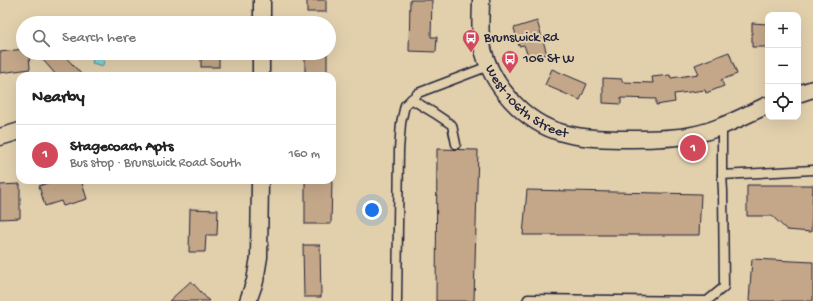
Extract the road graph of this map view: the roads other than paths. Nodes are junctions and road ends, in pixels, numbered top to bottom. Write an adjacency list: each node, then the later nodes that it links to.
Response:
1 (262, 0): 3 (street)
2 (481, 0): 5 (street, West 106th Street)
3 (262, 16)
4 (261, 60): 6 (street)
5 (489, 66): 9 (lane); 11 (street, West 106th Street)
6 (261, 72)
7 (813, 89): 8 (street)
8 (801, 93)
9 (411, 99): 14 (lane); 19 (lane)
10 (765, 106): 11 (street, West 106th Street)
11 (722, 127): 16 (lane)
12 (16, 132): 13 (street)
13 (0, 137)
14 (456, 144)
15 (813, 170): 16 (lane)
16 (722, 174): 20 (lane)
17 (260, 184): 18 (street)
18 (248, 301)
19 (397, 301)
20 (527, 301)

